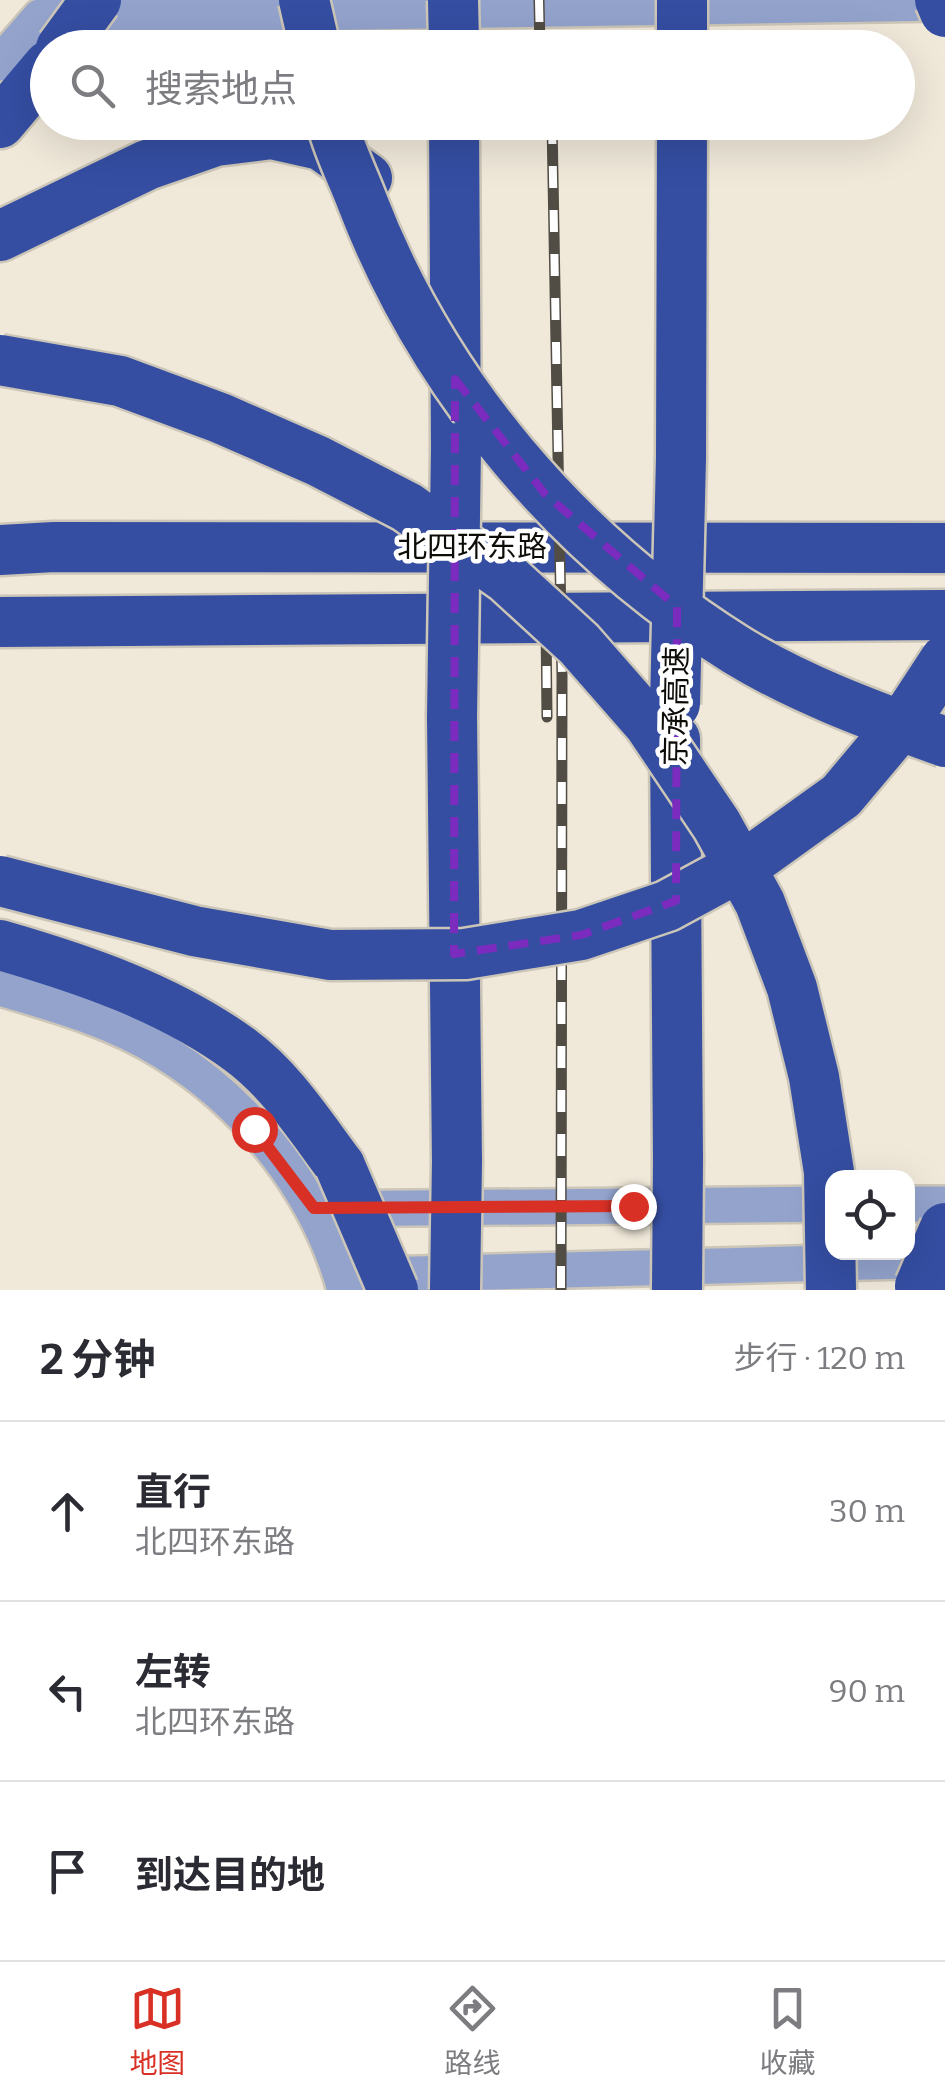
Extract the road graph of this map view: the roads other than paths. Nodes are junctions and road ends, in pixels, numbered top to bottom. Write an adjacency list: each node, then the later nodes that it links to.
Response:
1 (96, 0): 5 (highway, bridge)
2 (304, 0): 6 (highway, bridge)
3 (942, 1): 4 (highway, bridge); 7 (street)
4 (945, 12)
5 (74, 30)
6 (311, 30)
7 (0, 62)
8 (30, 88): 9 (highway)
9 (0, 124)
10 (230, 140): 15 (highway)
11 (299, 140): 17 (highway)
12 (339, 140): 25 (highway, bridge)
13 (454, 140): 17 (highway)
14 (682, 140): 38 (highway, 京承高速, bridge)
15 (0, 236)
16 (0, 360): 39 (highway, bridge)
17 (456, 433): 37 (highway, bridge)
18 (0, 532): 19 (highway)
19 (54, 547): 20 (highway, 北四环东路); 21 (highway, 北四环东路)
20 (945, 548)
21 (0, 550)
22 (945, 615): 23 (highway)
23 (0, 622)
24 (945, 660): 26 (highway, bridge)
25 (945, 742)
26 (0, 881)
27 (0, 945): 36 (highway, bridge)
28 (0, 988): 32 (street)
29 (825, 1204): 32 (street)
30 (915, 1204): 31 (street)
31 (945, 1204)
32 (314, 1208): 35 (street)
33 (945, 1228): 34 (highway, bridge)
34 (928, 1279): 35 (street)
35 (343, 1283)
36 (393, 1290)
37 (455, 1290)
38 (676, 1290)
39 (831, 1290)

